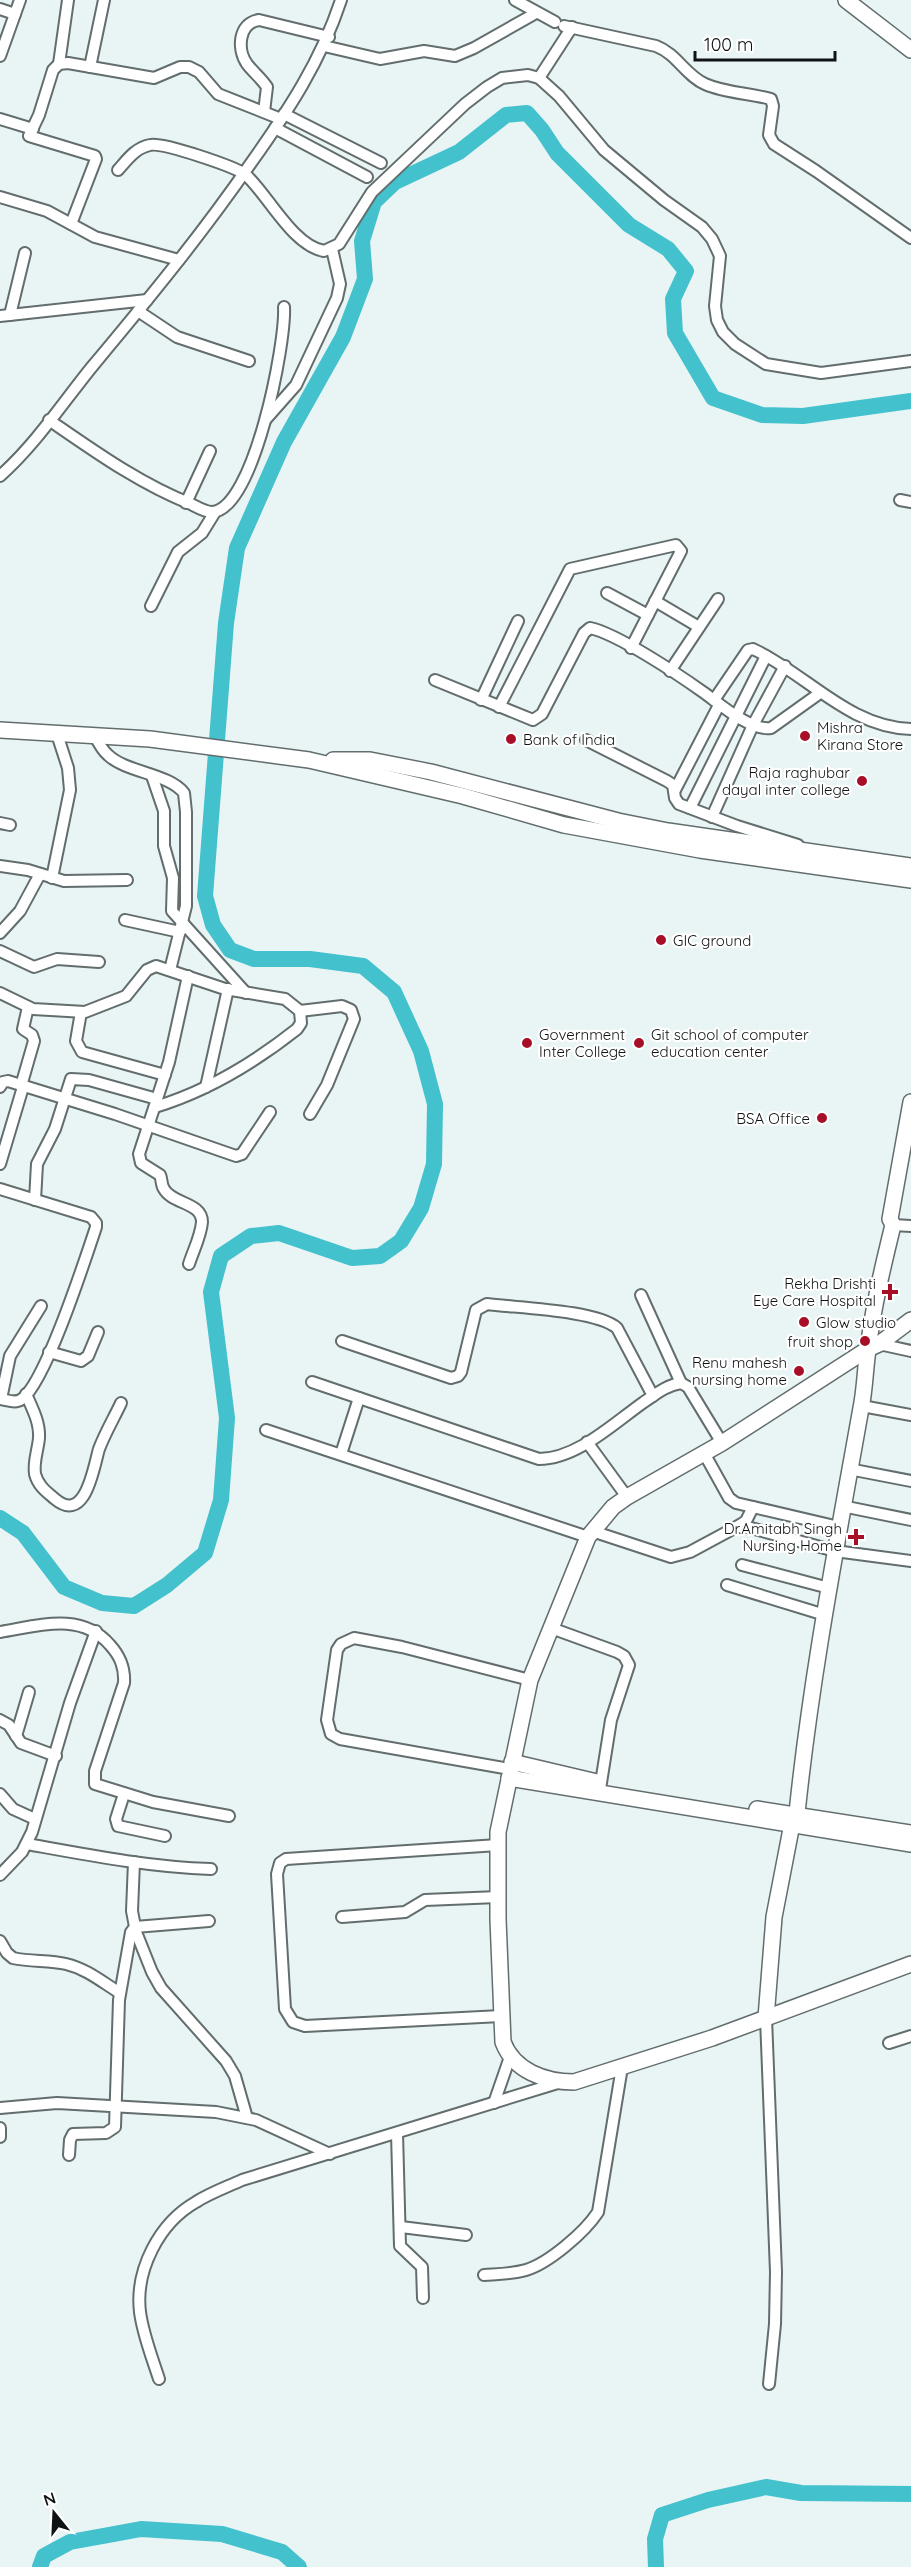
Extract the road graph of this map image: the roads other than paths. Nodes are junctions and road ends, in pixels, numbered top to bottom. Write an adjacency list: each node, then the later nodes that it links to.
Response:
1 (20, 0): 9 (street)
2 (68, 0): 14 (street)
3 (104, 0): 15 (street)
4 (341, 0): 11 (street)
5 (515, 0): 8 (street)
6 (846, 0): 12 (street)
7 (0, 9): 9 (street)
8 (536, 13): 10 (street); 11 (street)
9 (15, 14): 13 (street)
10 (564, 25): 16 (street); 27 (street)
11 (327, 41): 17 (street); 19 (street)
12 (911, 50)
13 (0, 56)
14 (59, 64): 15 (street); 20 (street)
15 (90, 67): 17 (street)
16 (539, 78): 28 (street); 36 (street)
17 (264, 112): 19 (street)
18 (0, 119): 20 (street)
19 (280, 120): 21 (street); 23 (street); 24 (street)
20 (33, 129): 26 (street)
21 (381, 163)
22 (118, 170): 23 (street)
23 (244, 173): 28 (street); 30 (street)
24 (366, 177)
25 (0, 197): 26 (street)
26 (71, 224): 30 (street)
27 (911, 238)
28 (332, 249): 37 (street)
29 (25, 253): 34 (street)
30 (179, 260): 31 (street)
31 (147, 300): 33 (street); 34 (street)
32 (284, 308): 37 (street)
33 (138, 311): 35 (street); 38 (street)
34 (5, 315)
35 (249, 361)
36 (911, 361)
37 (266, 418): 42 (street)
38 (49, 420): 40 (street); 41 (street)
39 (210, 451): 41 (street)
40 (0, 476)
41 (186, 502): 42 (street)
42 (215, 512): 46 (street)
43 (608, 593): 47 (street)
44 (718, 598): 49 (street)
45 (655, 601): 47 (street); 49 (street); 58 (street)
46 (151, 606)
47 (648, 615): 50 (street)
48 (518, 621): 56 (street)
49 (699, 627): 53 (street)
50 (631, 648): 53 (street); 58 (street)
51 (766, 656): 52 (street); 57 (street); 59 (street)
52 (785, 666): 55 (street); 61 (street)
53 (670, 671): 57 (street)
54 (435, 680): 56 (street)
55 (820, 693): 61 (street); 62 (street)
56 (482, 699): 58 (street)
57 (717, 703): 59 (street); 70 (street)
58 (500, 707)
59 (736, 715): 61 (street); 71 (street)
60 (0, 722): 66 (street)
61 (753, 725): 72 (street)
62 (911, 729)
63 (0, 730): 64 (street)
64 (57, 734): 65 (street); 77 (street)
65 (94, 736): 66 (street); 69 (street)
66 (150, 739): 68 (street)
67 (586, 740): 70 (street)
68 (309, 760): 73 (street); 78 (street)
69 (152, 776): 81 (street); 81 (street)
70 (675, 790): 71 (street)
71 (690, 808): 72 (street)
72 (712, 817): 73 (street)
73 (818, 852): 75 (street)
74 (0, 866): 76 (street)
75 (911, 867)
76 (40, 874): 77 (street); 82 (street)
77 (52, 878): 79 (street)
78 (911, 879)
79 (127, 880)
80 (125, 920): 81 (street)
81 (181, 928): 85 (street); 89 (street)
82 (0, 933)
83 (0, 951): 84 (street)
84 (99, 962)
85 (170, 970): 86 (street); 92 (street)
86 (188, 976): 87 (street); 93 (street)
87 (228, 989): 89 (street); 96 (street)
88 (0, 993): 90 (street)
89 (246, 993): 91 (street)
90 (28, 1007): 92 (street); 94 (street)
91 (300, 1011): 96 (street); 101 (street)
92 (81, 1012): 93 (street)
93 (165, 1075): 99 (street)
94 (22, 1086): 95 (street); 97 (street); 103 (street)
95 (0, 1087)
96 (206, 1087): 99 (street)
97 (65, 1099): 99 (street); 102 (street); 106 (street)
98 (911, 1102): 107 (street)
99 (156, 1103): 102 (street)
100 (270, 1113): 102 (street)
101 (310, 1114)
102 (148, 1127): 109 (street)
103 (2, 1148): 104 (street)
104 (0, 1164)
105 (0, 1189): 106 (street)
106 (35, 1200): 117 (street)
107 (893, 1225): 108 (street); 115 (street)
108 (911, 1226)
109 (189, 1264)
110 (641, 1295): 119 (street)
111 (40, 1306): 123 (street)
112 (911, 1320): 115 (street)
113 (98, 1332): 117 (street)
114 (342, 1341): 121 (street)
115 (873, 1346): 116 (street); 125 (street); 129 (street)
116 (911, 1351)
117 (49, 1352): 120 (street)
118 (312, 1382): 122 (street)
119 (681, 1383): 121 (street); 129 (street)
120 (26, 1394): 123 (street); 124 (street)
121 (653, 1396): 128 (street)
122 (359, 1398): 128 (street); 131 (street)
123 (1, 1399)
124 (121, 1403)
125 (862, 1406): 126 (street); 132 (street)
126 (911, 1415)
127 (267, 1430): 131 (street)
128 (587, 1442): 134 (street)
129 (722, 1443): 130 (street)
130 (704, 1453): 134 (street); 136 (street)
131 (341, 1454): 140 (street)
132 (849, 1469): 133 (street); 135 (street)
133 (911, 1481)
134 (627, 1497): 140 (street)
135 (842, 1506): 137 (street); 139 (street)
136 (753, 1507): 138 (street); 139 (street)
137 (911, 1520)
138 (740, 1525): 140 (street); 141 (street)
139 (839, 1527): 141 (street)
140 (590, 1534): 147 (street)
141 (836, 1551): 142 (street); 145 (street)
142 (911, 1561)
143 (742, 1565): 145 (street)
144 (727, 1585): 146 (street)
145 (829, 1588): 146 (street)
146 (825, 1615): 161 (street)
147 (551, 1628): 150 (street); 156 (street)
148 (96, 1631): 149 (street); 154 (street); 158 (street)
149 (0, 1632)
150 (530, 1680): 155 (street); 155 (street)
151 (29, 1692): 153 (street)
152 (0, 1720): 153 (street)
153 (16, 1736): 154 (street)
154 (56, 1756): 160 (street)
155 (510, 1770): 156 (street); 166 (street)
156 (600, 1787): 161 (street)
157 (0, 1794): 160 (street)
158 (124, 1794): 159 (street); 163 (street)
159 (229, 1816)
160 (35, 1819): 164 (street)
161 (795, 1819): 162 (street); 165 (street); 178 (street)
162 (911, 1833)
163 (165, 1836)
164 (27, 1844): 167 (street); 169 (street)
165 (911, 1844)
166 (498, 1845): 170 (street); 177 (street)
167 (134, 1862): 168 (street); 173 (street)
168 (212, 1869)
169 (0, 1875)
170 (498, 1896): 171 (street); 177 (street)
171 (342, 1917)
172 (209, 1921): 173 (street)
173 (135, 1927): 176 (street); 187 (street)
174 (0, 1941): 176 (street)
175 (911, 1964): 178 (street)
176 (120, 1993): 185 (street)
177 (501, 2016): 181 (street)
178 (766, 2018): 182 (street); 198 (street)
179 (911, 2036): 180 (street)
180 (889, 2043)
181 (510, 2057): 183 (street); 184 (street)
182 (622, 2067): 183 (street); 195 (street)
183 (561, 2082): 184 (street)
184 (494, 2103): 189 (street)
185 (117, 2105): 186 (street); 187 (street); 192 (street)
186 (0, 2108)
187 (247, 2118): 191 (street)
188 (0, 2128): 190 (street)
189 (397, 2133): 191 (street); 193 (street)
190 (0, 2137)
191 (330, 2154): 197 (street)
192 (69, 2155)
193 (401, 2227): 194 (street); 196 (street)
194 (466, 2235)
195 (484, 2275)
196 (423, 2298)
197 (159, 2379)
198 (769, 2384)

